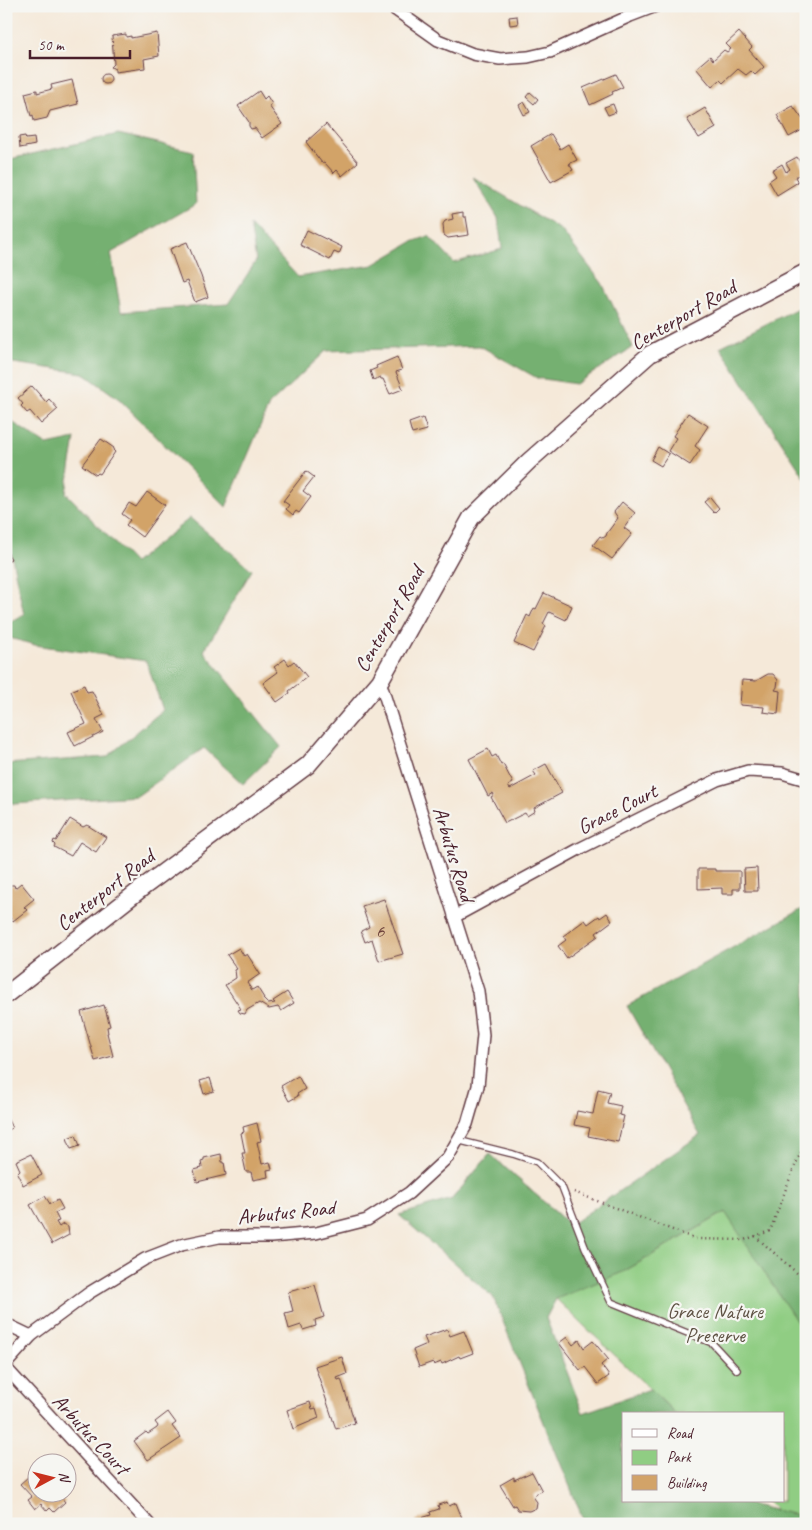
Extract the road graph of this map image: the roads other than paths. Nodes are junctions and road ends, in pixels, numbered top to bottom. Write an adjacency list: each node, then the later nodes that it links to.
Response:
1 (390, 6): 2 (street)
2 (656, 6)
3 (806, 272): 4 (main road, Centerport Road)
4 (380, 681): 6 (street, Arbutus Road); 7 (main road, Centerport Road)
5 (806, 780): 6 (street, Grace Court)
6 (454, 917): 8 (street, Arbutus Road)
7 (6, 995)
8 (458, 1140): 10 (street, Arbutus Road); 13 (lane)
9 (6, 1324): 10 (street)
10 (31, 1336): 11 (street, Arbutus Road)
11 (6, 1364)
12 (6, 1368): 14 (street, Arbutus Court)
13 (737, 1370)
14 (149, 1524)

